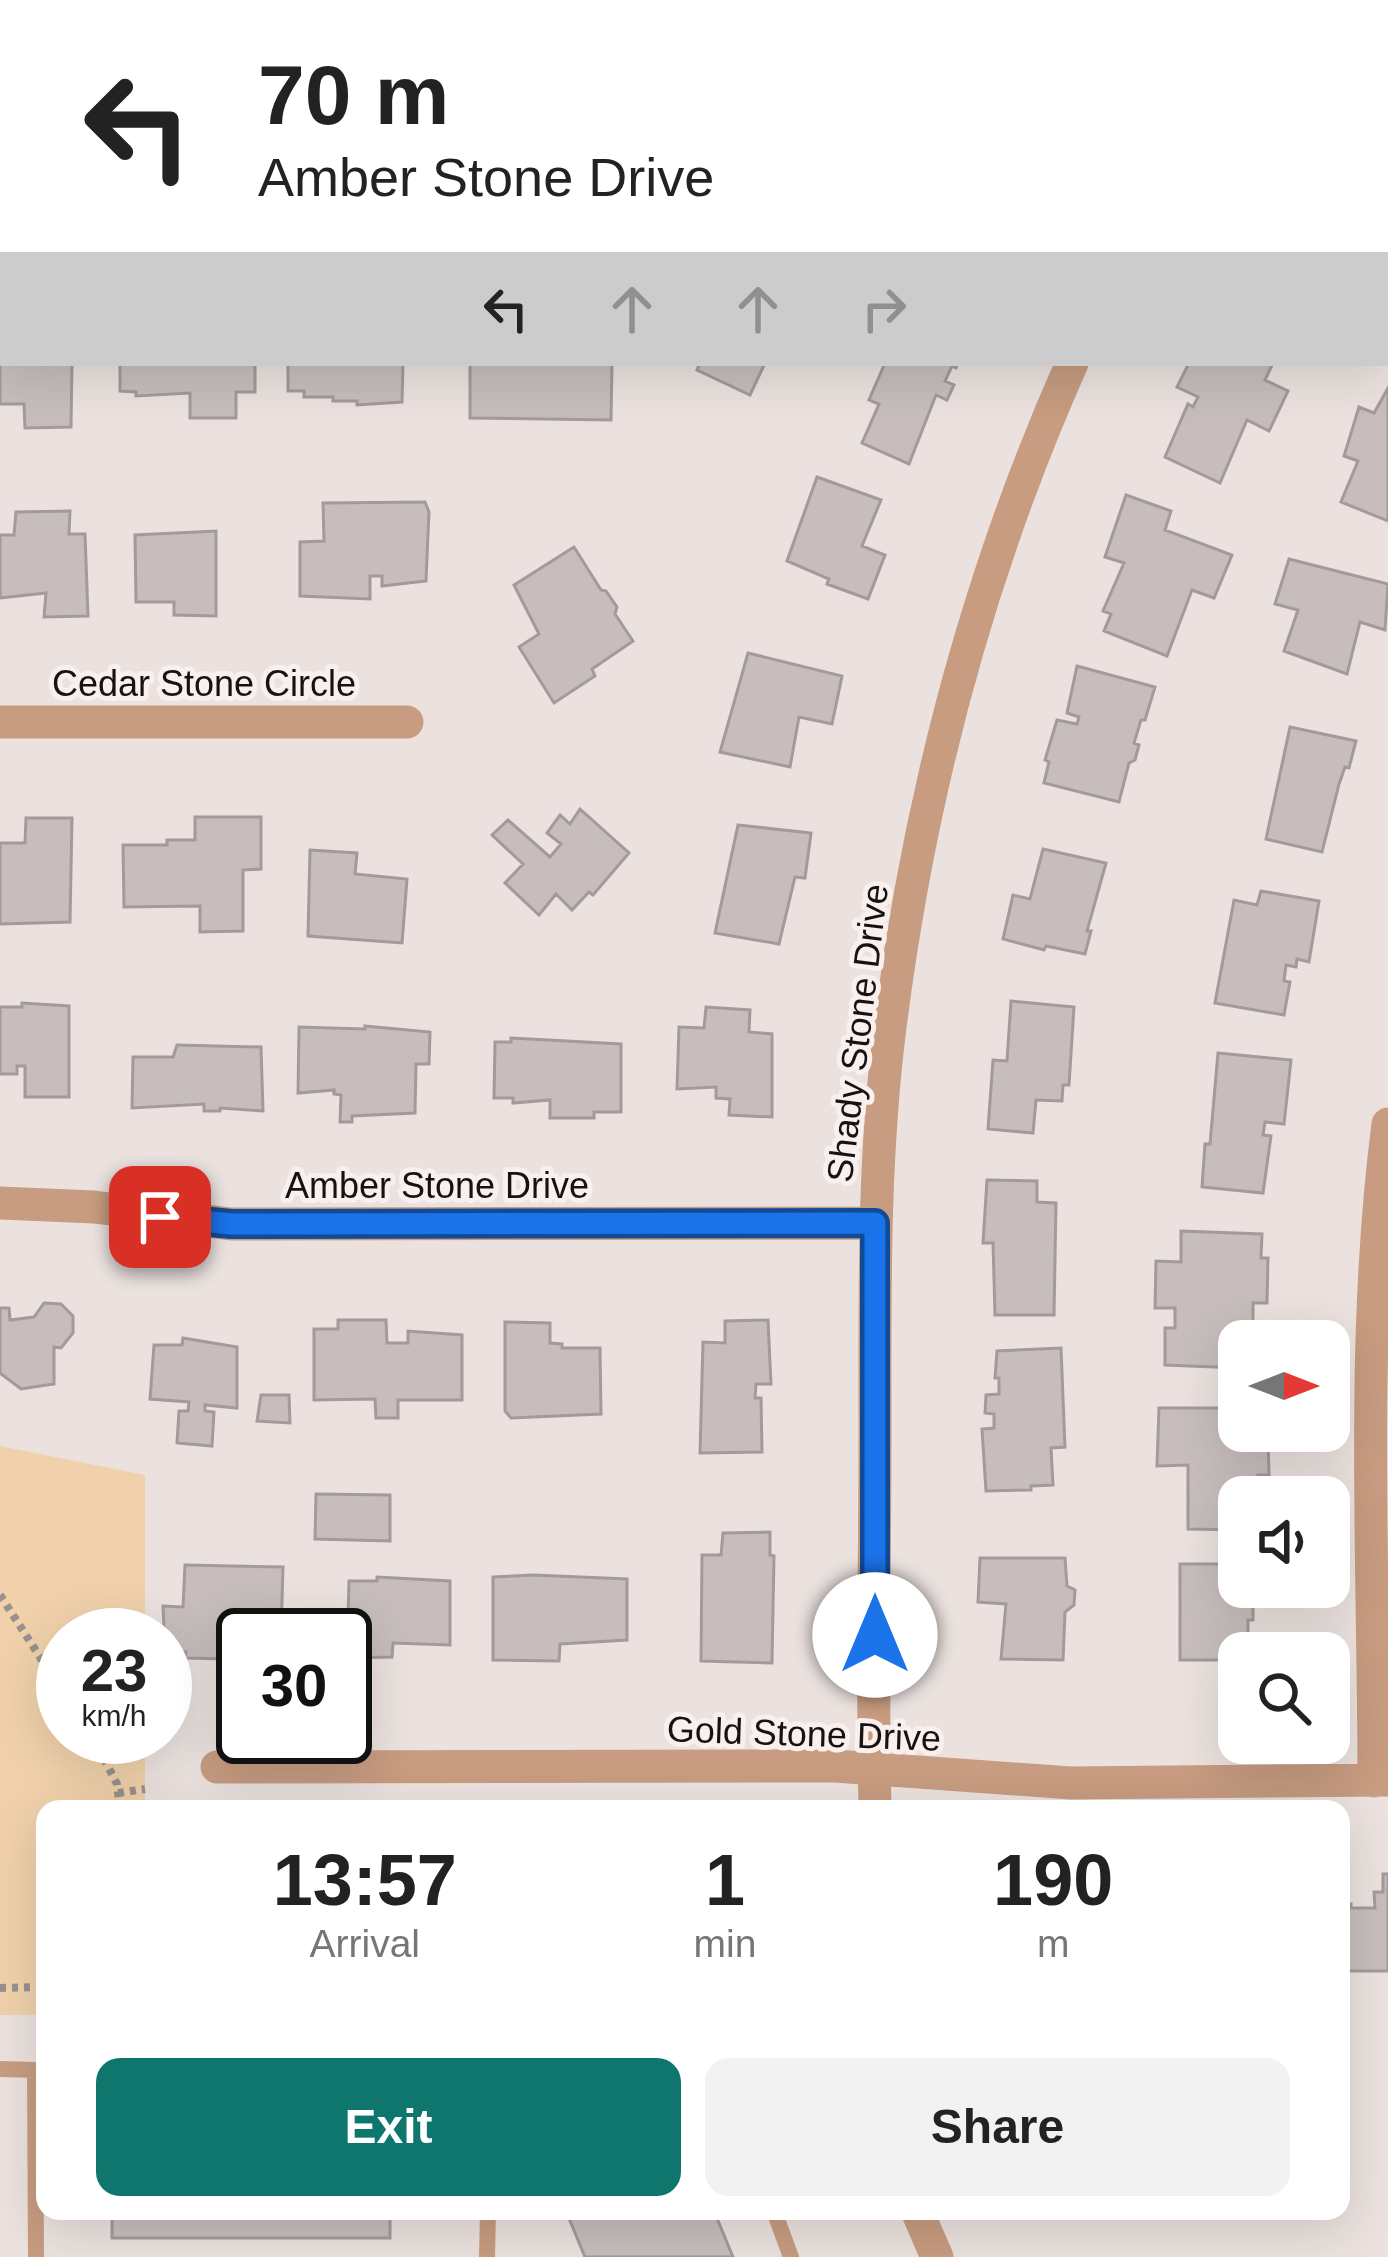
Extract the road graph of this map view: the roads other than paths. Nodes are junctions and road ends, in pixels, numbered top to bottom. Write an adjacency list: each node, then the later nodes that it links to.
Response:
1 (1071, 366): 6 (street, Shady Stone Drive)
2 (0, 722): 3 (street, Cedar Stone Circle)
3 (407, 722)
4 (1388, 1124): 7 (street)
5 (0, 1203): 6 (street, Amber Stone Drive)
6 (875, 1223): 9 (street, Shady Stone Drive)
7 (1382, 1263): 10 (street)
8 (217, 1767): 9 (street, Gold Stone Drive)
9 (874, 1771): 10 (street, Gold Stone Drive); 11 (street, Shady Stone Drive)
10 (1381, 1780)
11 (874, 1800)
12 (0, 2068): 16 (lane)
13 (488, 2220): 17 (lane)
14 (777, 2220): 18 (lane)
15 (921, 2220): 19 (street)
16 (36, 2257)
17 (487, 2257)
18 (791, 2257)
19 (937, 2257)

